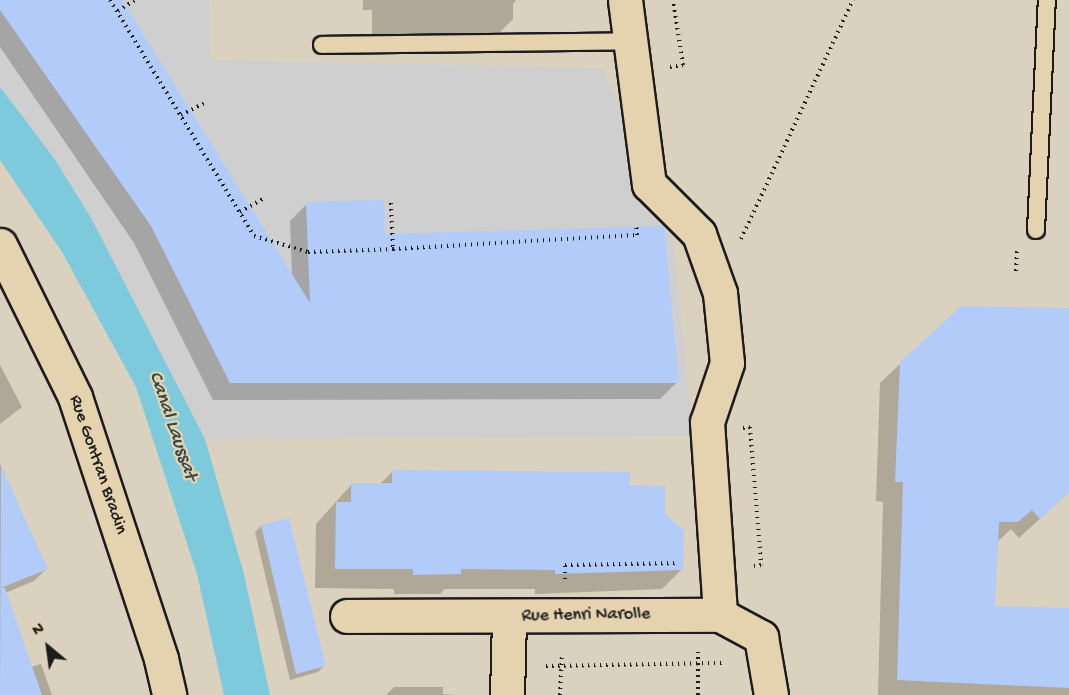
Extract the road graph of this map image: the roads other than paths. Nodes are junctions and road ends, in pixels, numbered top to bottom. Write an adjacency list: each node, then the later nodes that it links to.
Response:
1 (625, 0): 3 (street)
2 (1047, 0): 5 (lane)
3 (630, 41): 4 (lane); 7 (street)
4 (322, 45)
5 (1036, 230)
6 (0, 244): 10 (street, Rue Gontran Bradin)
7 (720, 615): 9 (street, Rue Henri Narolle); 12 (street)
8 (347, 616): 9 (street, Rue Henri Narolle)
9 (509, 618): 11 (street)
10 (169, 695)
11 (507, 695)
12 (771, 695)

